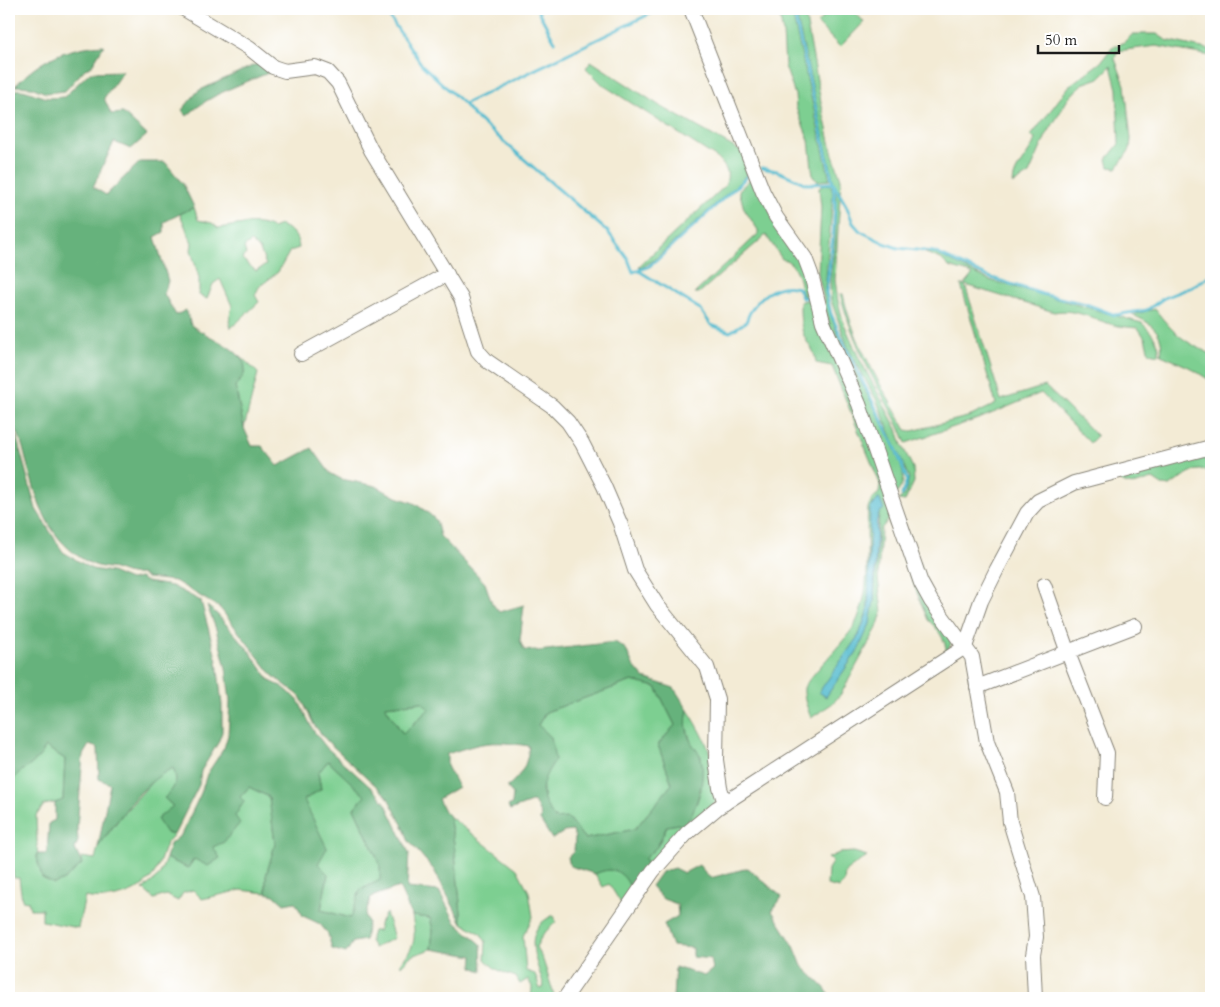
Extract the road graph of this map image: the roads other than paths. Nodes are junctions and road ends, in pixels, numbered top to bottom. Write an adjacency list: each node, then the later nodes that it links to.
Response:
1 (184, 9): 3 (street)
2 (691, 9): 8 (street)
3 (447, 274): 4 (street); 12 (street)
4 (301, 354)
5 (1211, 447): 8 (street)
6 (1044, 585): 9 (street)
7 (1135, 626): 9 (street)
8 (965, 647): 10 (street); 12 (street)
9 (1068, 653): 10 (street); 11 (street)
10 (977, 687): 14 (street)
11 (1105, 798)
12 (725, 803): 13 (street)
13 (565, 998)
14 (1035, 998)

